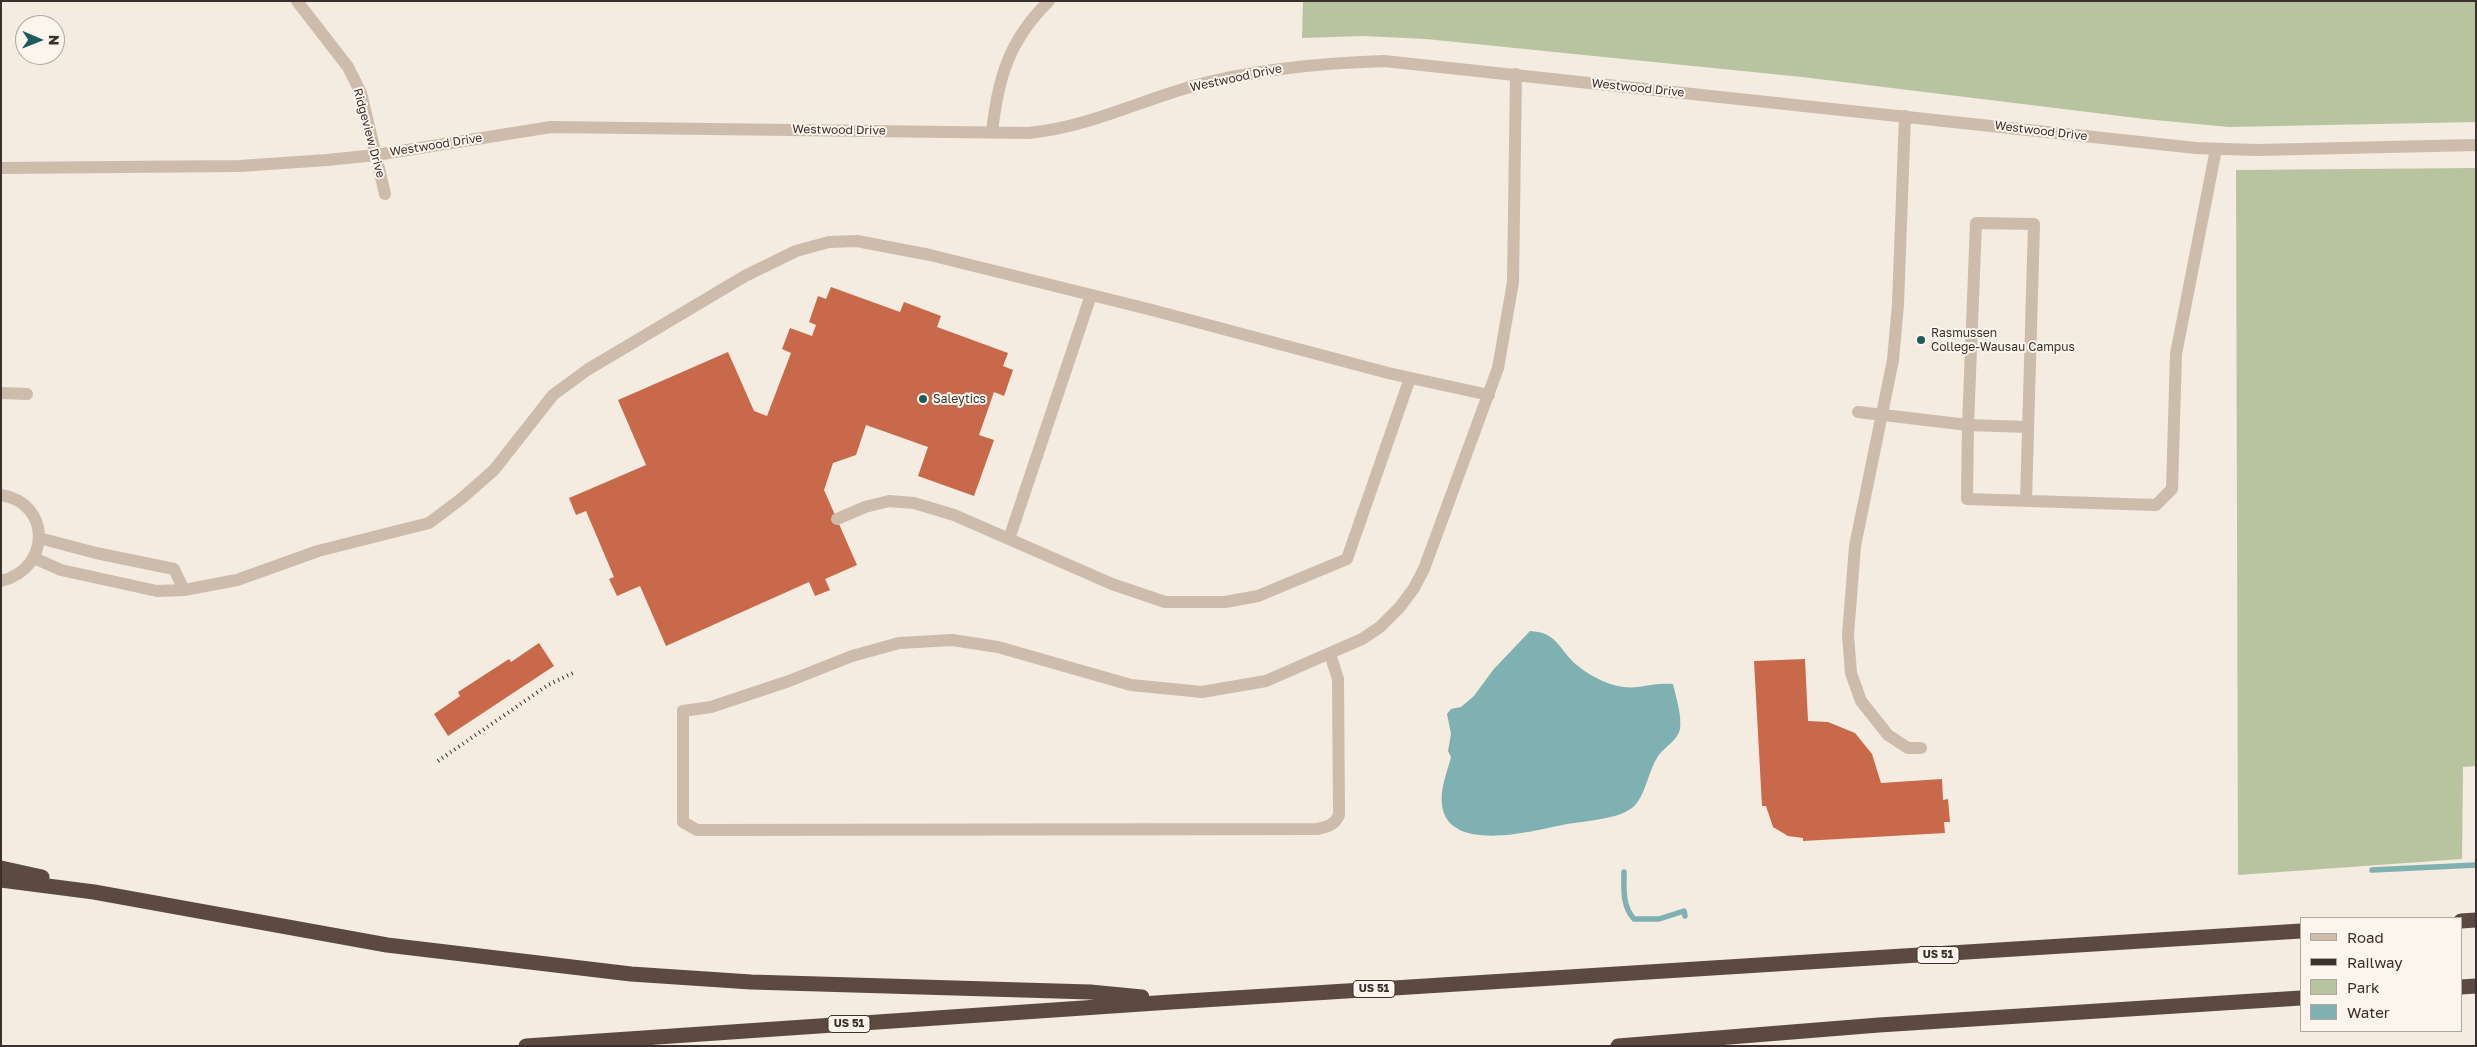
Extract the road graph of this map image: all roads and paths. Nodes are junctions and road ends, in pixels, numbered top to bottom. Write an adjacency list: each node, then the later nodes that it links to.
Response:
1 (297, 1): 8 (street, Ridgeview Drive)
2 (1049, 1): 5 (street)
3 (1516, 74): 4 (street, Westwood Drive); 5 (street, Westwood Drive); 15 (street)
4 (1905, 116): 7 (street, Westwood Drive); 17 (street)
5 (992, 132): 8 (street, Westwood Drive)
6 (2476, 145): 7 (street, Westwood Drive)
7 (2216, 149): 21 (street)
8 (376, 155): 9 (street, Westwood Drive); 10 (street, Ridgeview Drive)
9 (1, 168)
10 (385, 194)
11 (1091, 295): 12 (street); 24 (street); 27 (street)
12 (1410, 378): 15 (street); 24 (street)
13 (1, 393): 14 (street)
14 (27, 394)
15 (1489, 395): 28 (street)
16 (1858, 412): 17 (street)
17 (1884, 416): 18 (street); 29 (street)
18 (1968, 425): 19 (street); 19 (street); 21 (street)
19 (2028, 427): 21 (street)
20 (1, 495): 23 (street)
21 (2026, 500)
22 (837, 519): 24 (street)
23 (40, 538): 25 (street); 27 (street)
24 (1009, 539)
25 (34, 558): 26 (street); 27 (street)
26 (1, 581)
27 (184, 590)
28 (1330, 654): 28 (street)
29 (1921, 748)
30 (1, 868): 32 (highway)
31 (1, 880): 32 (highway)
32 (94, 892): 39 (highway)
33 (2462, 920): 34 (highway)
34 (2476, 920)
35 (2300, 931): 39 (highway, US 51)
36 (2476, 986): 37 (highway)
37 (2462, 987)
38 (2300, 998): 41 (highway)
39 (1171, 1002): 40 (highway, US 51)
40 (526, 1046)
41 (1618, 1046)

